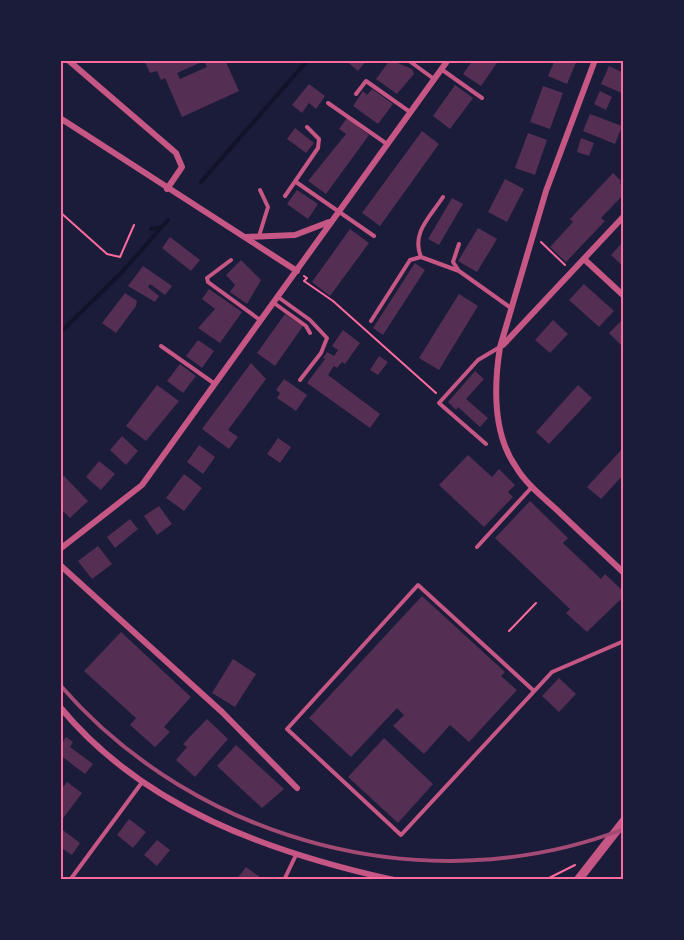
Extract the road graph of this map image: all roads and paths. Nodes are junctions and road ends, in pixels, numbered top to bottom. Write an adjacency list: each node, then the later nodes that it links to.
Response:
1 (68, 60): 15 (street)
2 (408, 60): 6 (lane)
3 (448, 60): 5 (street)
4 (595, 60): 37 (street)
5 (441, 69): 6 (street); 8 (lane)
6 (434, 79): 10 (street)
7 (356, 94): 10 (lane)
8 (482, 98)
9 (328, 103): 13 (lane)
10 (410, 112): 13 (street)
11 (60, 118): 15 (street)
12 (307, 127): 14 (lane)
13 (387, 144): 19 (street)
14 (296, 182): 17 (lane); 19 (lane)
15 (167, 189): 26 (street)
16 (260, 190): 24 (lane)
17 (285, 196)
18 (443, 197): 29 (lane)
19 (338, 211): 22 (street); 25 (lane)
20 (60, 212): 23 (path)
21 (624, 216): 30 (street)
22 (332, 219): 24 (street); 32 (street)
23 (134, 225)
24 (259, 236): 26 (street)
25 (374, 236)
26 (246, 237): 32 (street)
27 (459, 244): 33 (lane)
28 (545, 246): 34 (path)
29 (421, 257): 33 (lane); 39 (lane)
30 (584, 259): 34 (street); 35 (street)
31 (231, 260): 38 (lane)
32 (297, 271): 36 (street); 45 (path)
33 (459, 271): 37 (lane)
34 (572, 272): 42 (street)
35 (624, 296)
36 (276, 300): 38 (street); 40 (lane); 43 (lane)
37 (511, 308): 42 (street)
38 (261, 320): 44 (street)
39 (371, 321)
40 (310, 333)
41 (161, 346): 44 (lane)
42 (500, 347): 45 (lane); 47 (street)
43 (300, 380)
44 (216, 385): 49 (street)
45 (443, 399): 46 (lane)
46 (486, 444)
47 (532, 487): 48 (lane); 51 (street)
48 (477, 547)
49 (60, 549)
50 (60, 565): 58 (street)
51 (624, 573)
52 (536, 603): 53 (path)
53 (509, 631)
54 (624, 641): 55 (lane)
55 (534, 692): 55 (lane)
56 (60, 707): 57 (street)
57 (144, 781): 60 (street); 62 (lane)
58 (297, 788)
59 (624, 821): 66 (street)
60 (296, 855): 63 (lane); 64 (street)
61 (566, 868): 65 (path)
62 (70, 880)
63 (284, 880)
64 (394, 880)
65 (545, 880)
66 (578, 880)

